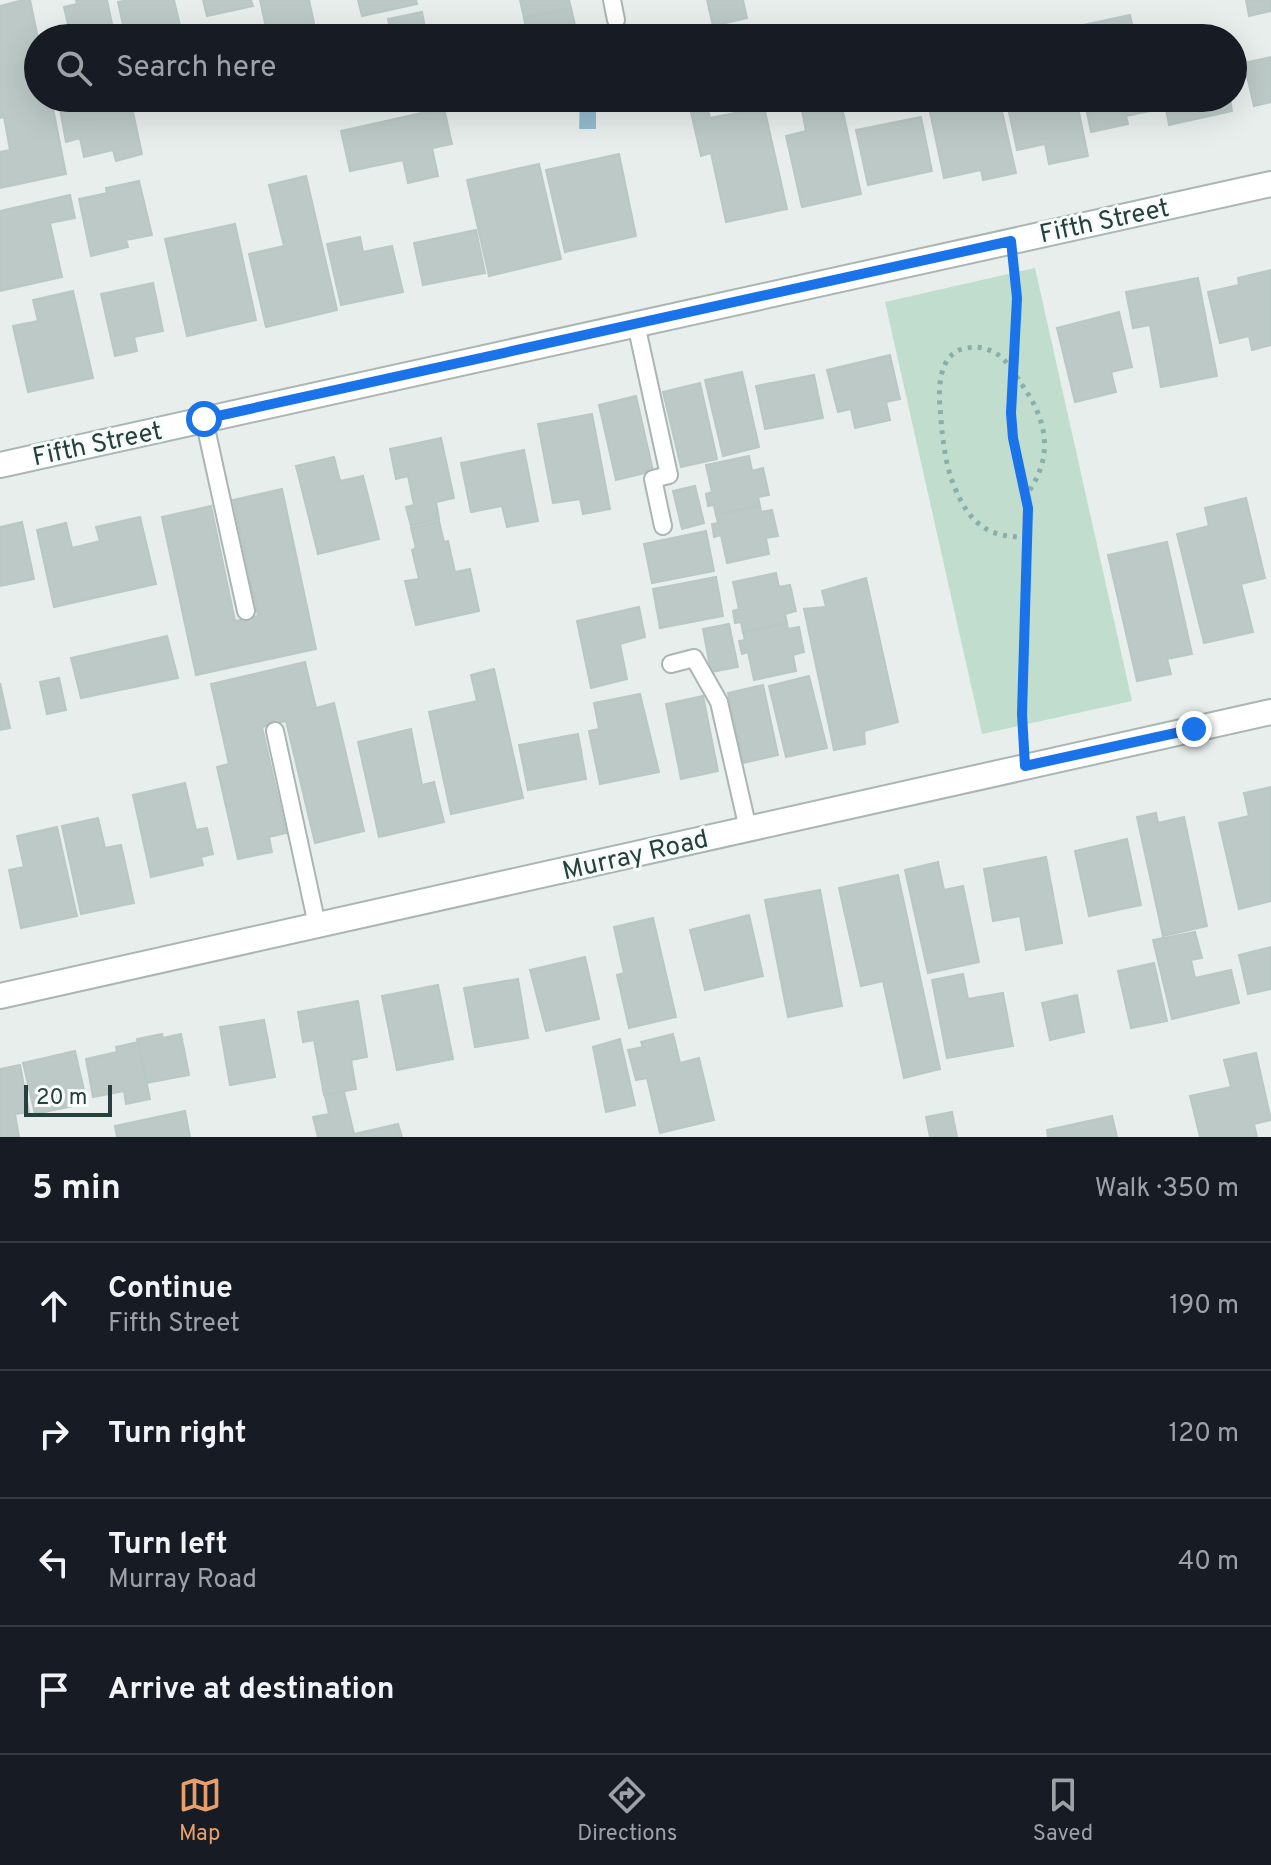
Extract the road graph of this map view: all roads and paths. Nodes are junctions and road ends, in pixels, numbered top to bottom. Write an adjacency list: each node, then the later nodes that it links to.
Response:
1 (612, 0): 2 (lane)
2 (616, 20)
3 (1271, 184): 4 (street, Fifth Street)
4 (1011, 241): 5 (street, Fifth Street); 6 (path)
5 (636, 324): 7 (street, Fifth Street); 10 (lane)
6 (1014, 372): 9 (path); 9 (path); 11 (path)
7 (204, 419): 8 (street, Fifth Street); 12 (lane)
8 (0, 465)
9 (1027, 495): 11 (path)
10 (663, 526)
11 (1027, 537): 16 (path)
12 (246, 611)
13 (671, 664): 17 (lane)
14 (1271, 712): 16 (street, Murray Road)
15 (275, 731): 18 (lane)
16 (1025, 766): 17 (street, Murray Road)
17 (748, 829): 18 (street, Murray Road)
18 (317, 925): 19 (street, Murray Road)
19 (0, 996)

